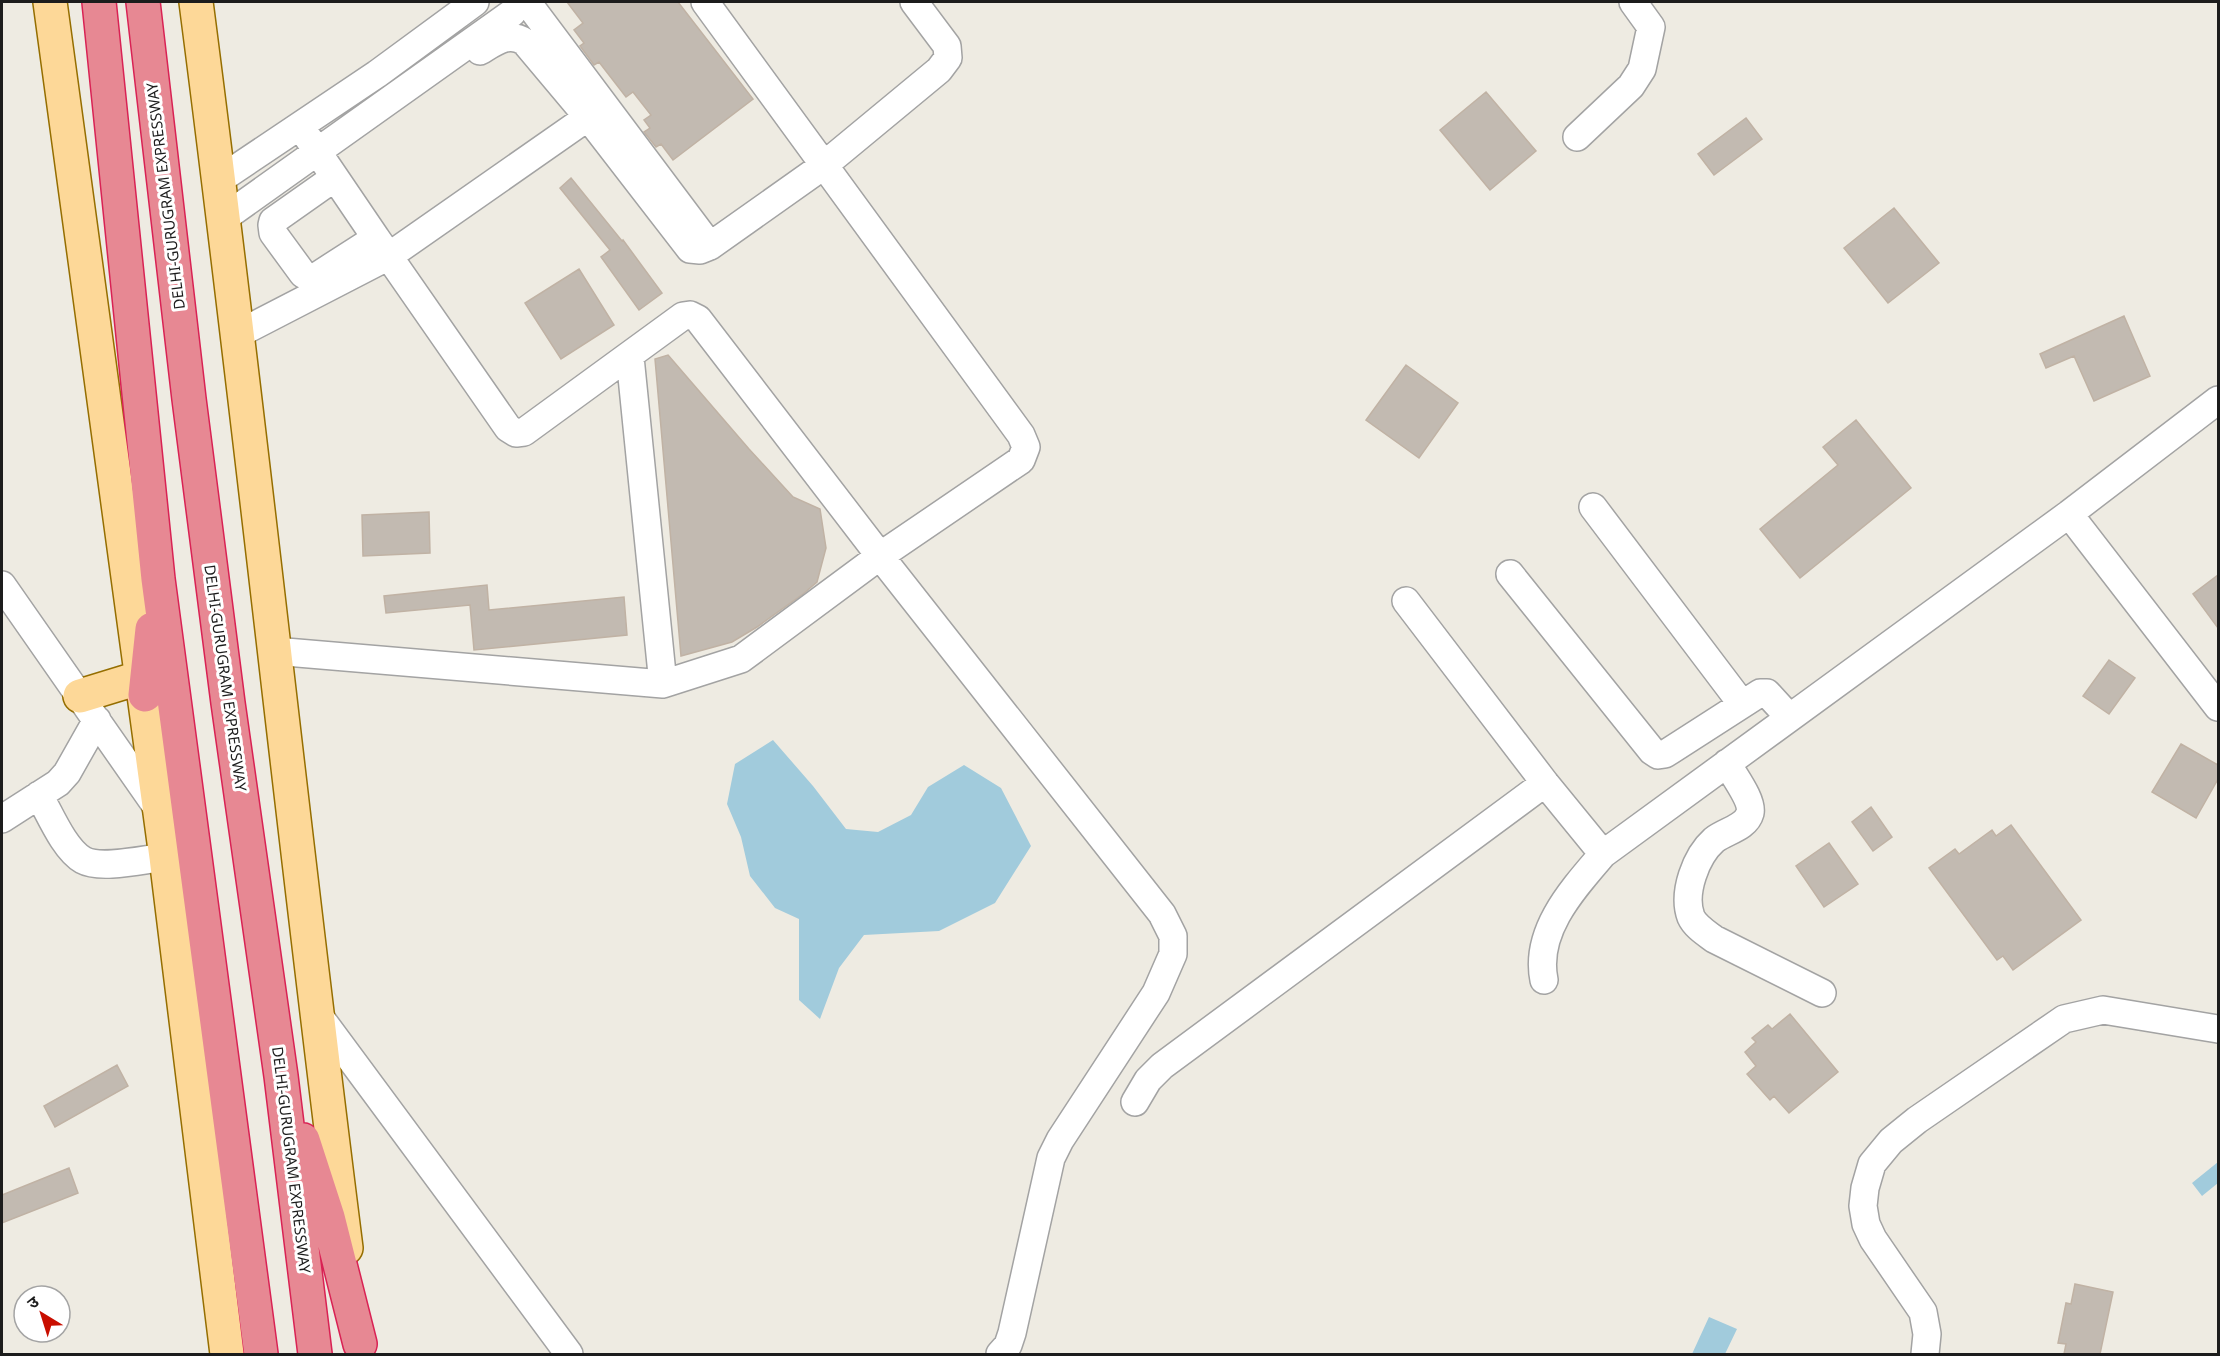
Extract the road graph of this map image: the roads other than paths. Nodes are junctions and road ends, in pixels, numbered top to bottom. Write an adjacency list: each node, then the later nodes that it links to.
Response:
1 (50, 2): 33 (main road)
2 (99, 2): 28 (highway)
3 (143, 2): 49 (highway, DELHI-GURUGRAM EXPRESSWAY)
4 (196, 2): 17 (main road)
5 (475, 2): 12 (street)
6 (705, 2): 15 (street)
7 (914, 2): 15 (street)
8 (1633, 2): 13 (street)
9 (519, 7): 10 (street); 19 (street)
10 (444, 61): 11 (street); 14 (street)
11 (588, 117): 19 (street); 20 (street)
12 (300, 126): 14 (street); 17 (street)
13 (1577, 137)
14 (317, 151): 16 (street); 18 (street)
15 (823, 166): 19 (street); 26 (street)
16 (334, 178): 20 (street); 20 (street)
17 (219, 180): 18 (main road)
18 (224, 218): 21 (main road)
19 (710, 246)
20 (382, 247): 21 (street); 22 (street)
21 (238, 334): 31 (main road)
22 (630, 357): 26 (street); 32 (street)
23 (2218, 400): 25 (street)
24 (1593, 507): 34 (street)
25 (2068, 514): 35 (street); 37 (street)
26 (880, 556): 32 (street); 56 (street)
27 (1510, 574): 34 (street)
28 (158, 579): 33 (highway); 53 (highway)
29 (2, 585): 36 (street)
30 (1406, 601): 39 (street)
31 (274, 651): 32 (street); 47 (main road)
32 (663, 684)
33 (143, 686): 36 (main road); 41 (main road)
34 (1742, 704): 37 (street)
35 (2218, 707)
36 (89, 708): 40 (street); 41 (street)
37 (1789, 717): 38 (street)
38 (1726, 764): 43 (street); 46 (street)
39 (1545, 783): 43 (street); 50 (street)
40 (39, 795): 42 (street); 44 (street)
41 (160, 811): 44 (main road)
42 (2, 819)
43 (1603, 854): 45 (street)
44 (166, 857): 52 (main road)
45 (1544, 980)
46 (1822, 993)
47 (316, 1012): 51 (main road); 55 (street)
48 (2218, 1029): 57 (street)
49 (281, 1076): 51 (highway); 54 (highway, DELHI-GURUGRAM EXPRESSWAY)
50 (1135, 1102)
51 (360, 1349)
52 (223, 1352)
53 (261, 1354)
54 (315, 1354)
55 (569, 1354)
56 (1000, 1354)
57 (1925, 1354)

